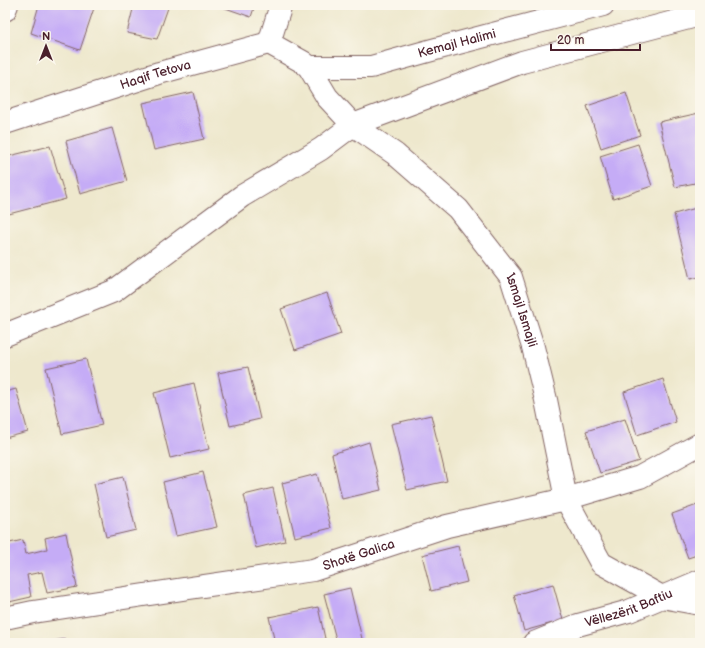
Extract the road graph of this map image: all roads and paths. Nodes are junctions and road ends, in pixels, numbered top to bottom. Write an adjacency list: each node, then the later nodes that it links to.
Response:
1 (7, 5): 4 (street)
2 (281, 5): 6 (street)
3 (603, 5): 7 (street, Kemajl Halimi)
4 (5, 10)
5 (700, 15): 9 (street)
6 (269, 43): 7 (street, Ismajl Ismajli); 8 (street, Haqif Tetova)
7 (309, 67): 9 (street, Ismajl Ismajli)
8 (5, 123)
9 (353, 125): 10 (street); 12 (street, Ismajl Ismajli)
10 (5, 335)
11 (700, 444): 12 (street, Shotë Galica)
12 (566, 498): 14 (street, Ismajl Ismajli); 16 (street, Shotë Galica)
13 (700, 581): 14 (street, Vëllezërit Baftiu)
14 (662, 597): 15 (street, Ismajl Ismajli); 17 (street, Vëllezërit Baftiu)
15 (700, 604)
16 (5, 618)
17 (534, 643)

